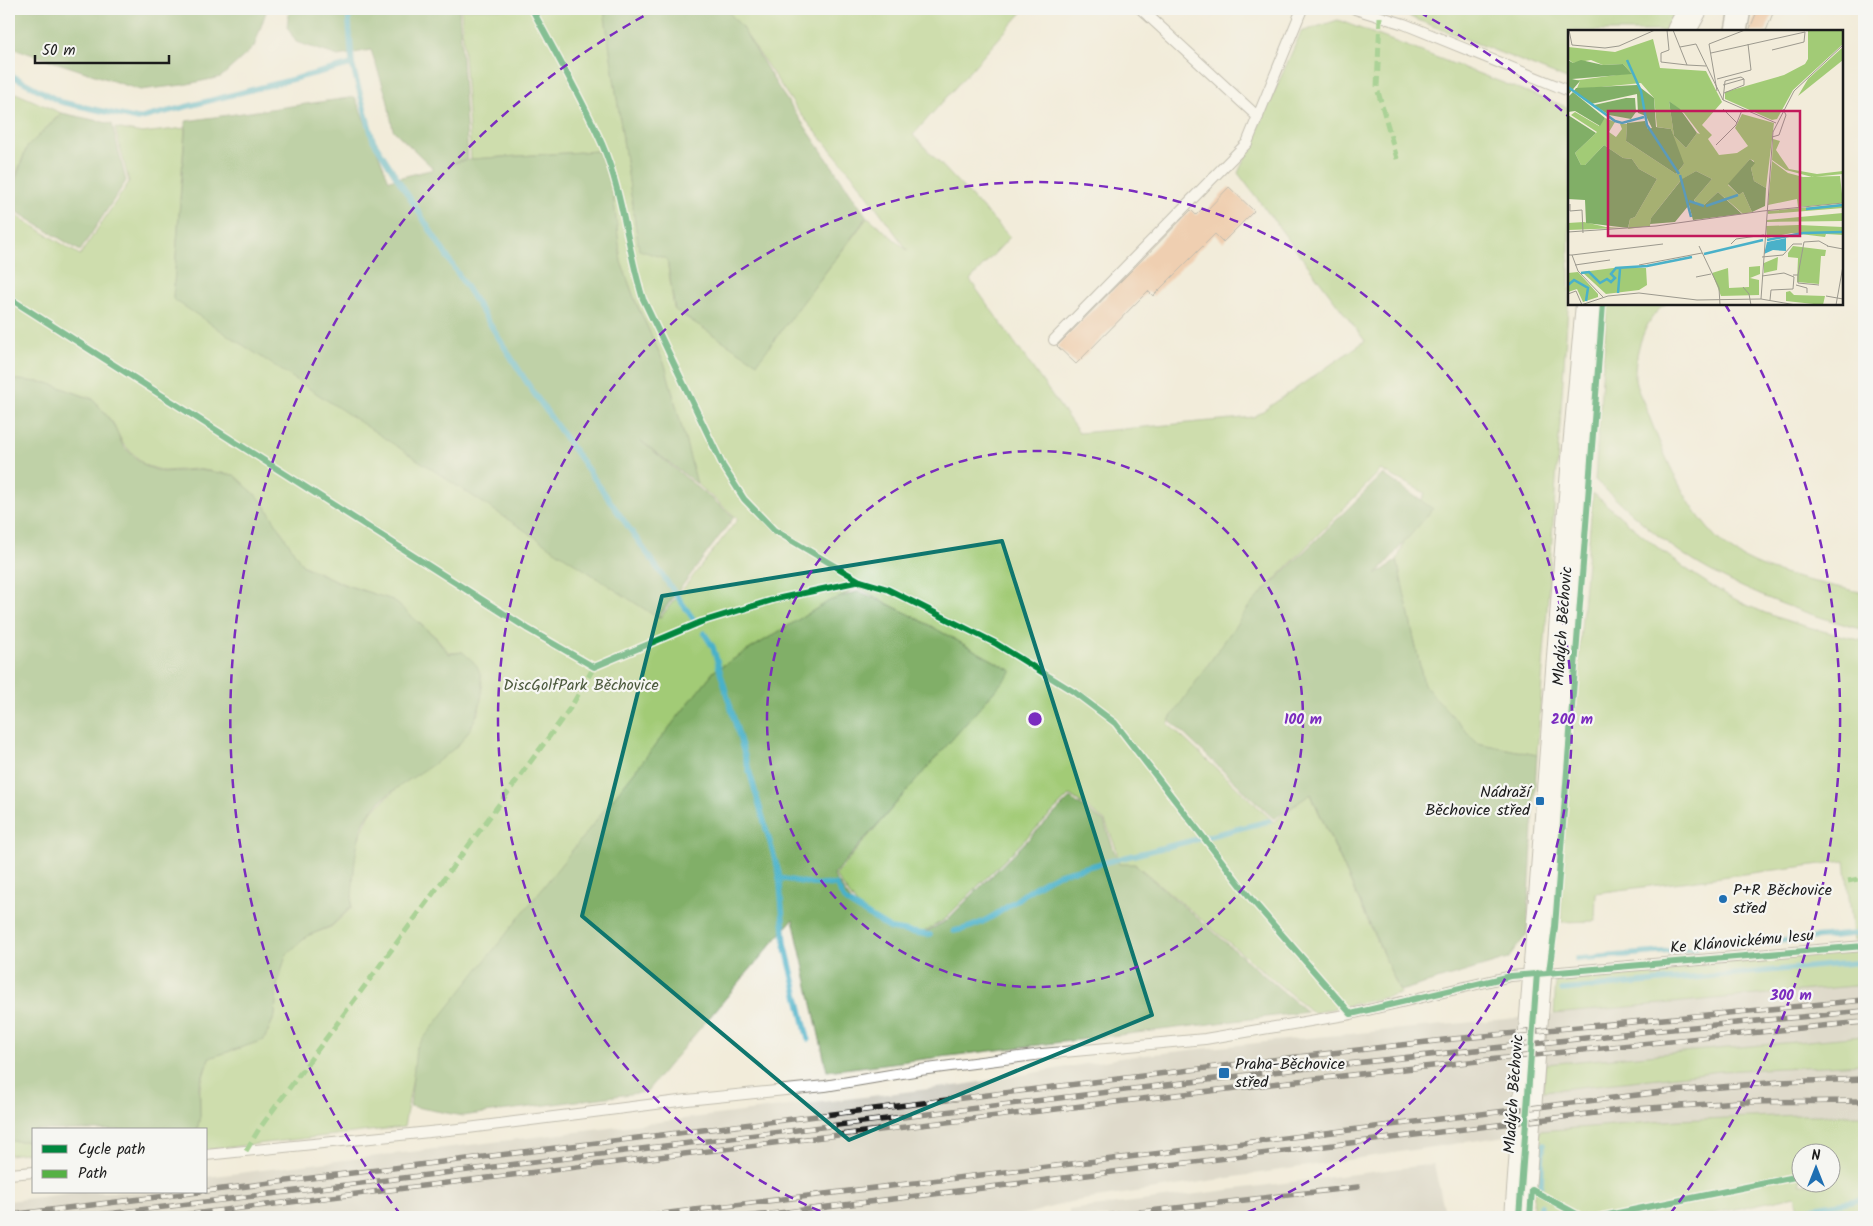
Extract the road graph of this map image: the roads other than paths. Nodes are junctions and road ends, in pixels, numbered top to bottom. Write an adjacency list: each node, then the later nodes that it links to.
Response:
1 (1141, 9): 9 (lane)
2 (1302, 9): 9 (lane)
3 (1355, 9): 8 (lane)
4 (1693, 9): 6 (street)
5 (1740, 9): 7 (street)
6 (1682, 30)
7 (1736, 30)
8 (1568, 91)
9 (1258, 117): 11 (lane)
10 (1590, 305): 13 (street, Mladých Běchovic)
11 (1054, 340)
12 (1864, 946): 13 (lane, Ke Klánovickému lesu)
13 (1537, 973): 14 (lane, Ke Klánovickému lesu); 17 (street, Mladých Běchovic)
14 (208, 1154)
15 (32, 1172): 16 (lane)
16 (9, 1174)
17 (1517, 1217)

